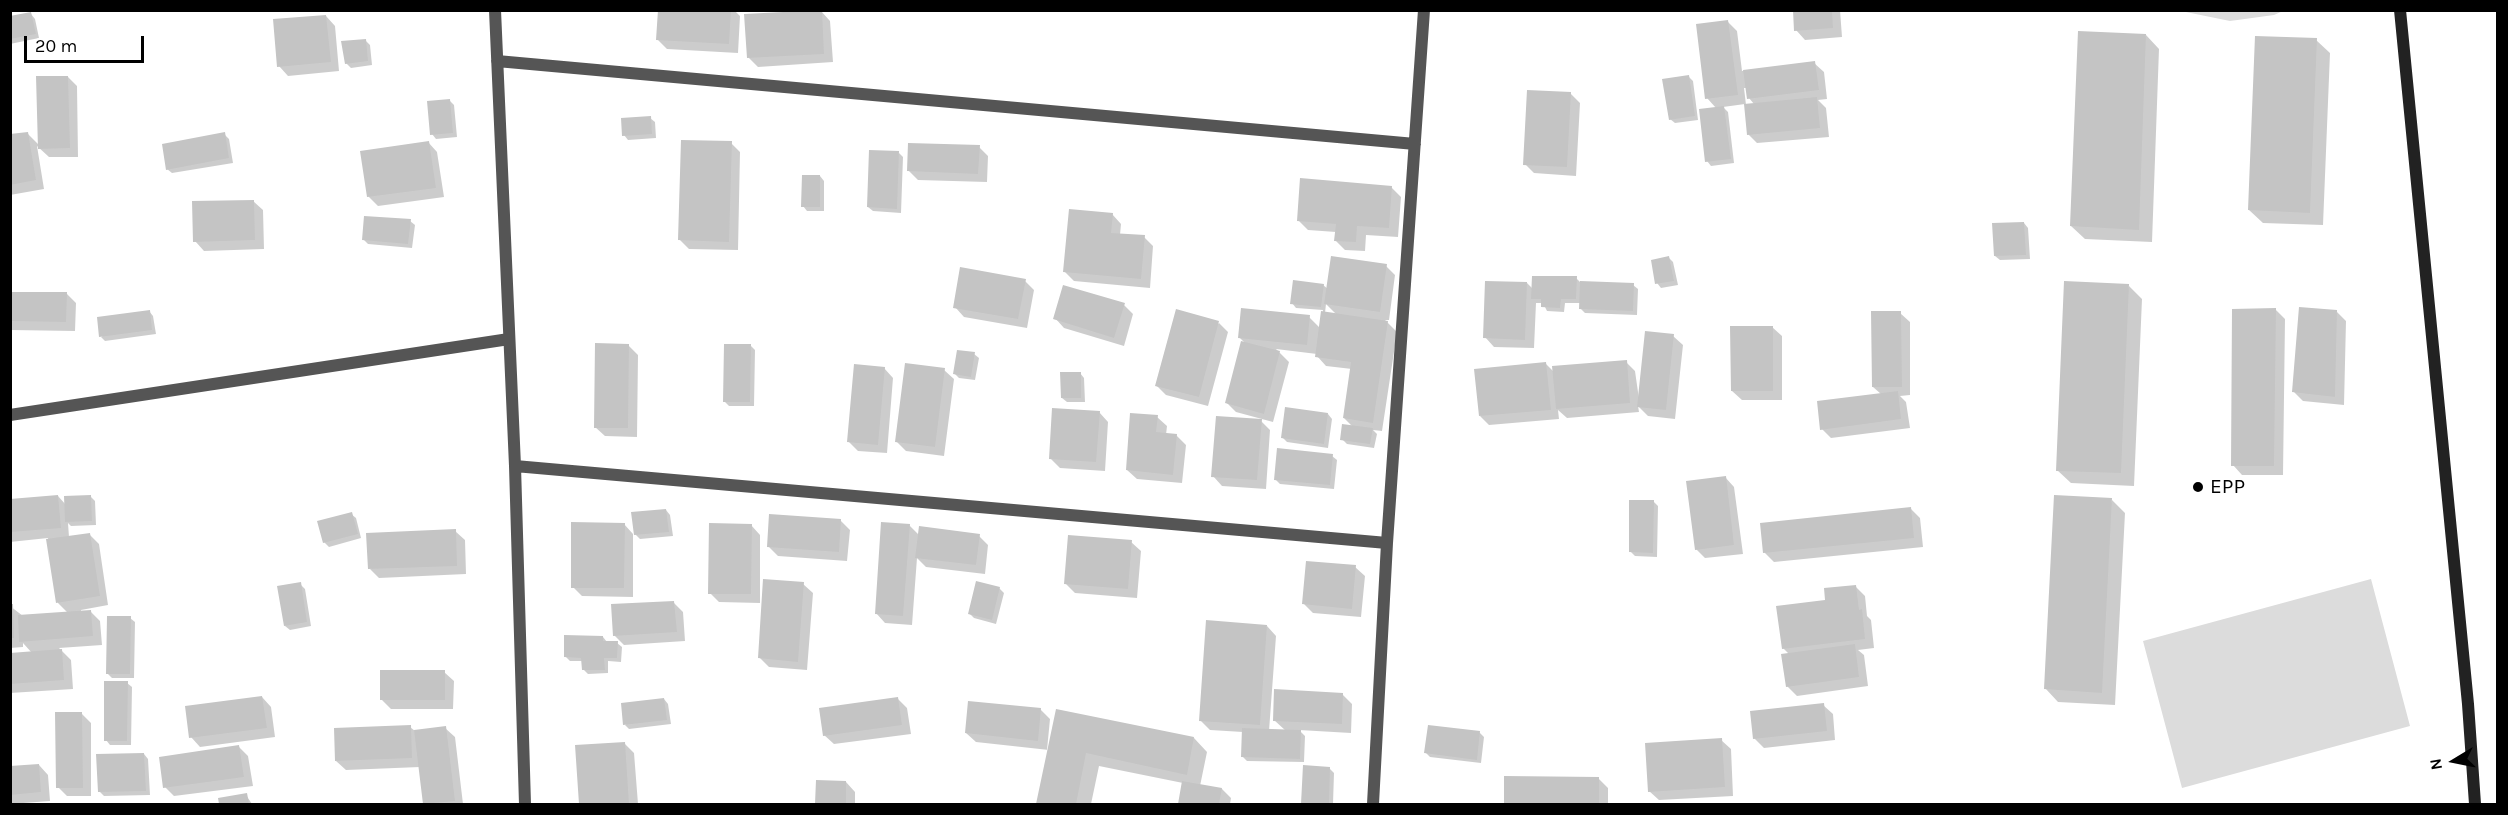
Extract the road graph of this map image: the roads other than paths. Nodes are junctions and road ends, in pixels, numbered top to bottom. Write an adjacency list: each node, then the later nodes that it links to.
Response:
1 (495, 10): 4 (street)
2 (1424, 10): 5 (street)
3 (2400, 10): 12 (street)
4 (497, 61): 5 (street); 6 (street)
5 (1415, 144): 9 (street)
6 (509, 339): 7 (street); 8 (street)
7 (10, 415)
8 (515, 466): 9 (street); 10 (street)
9 (1387, 543): 11 (street)
10 (525, 804)
11 (1373, 804)
12 (2475, 804)

